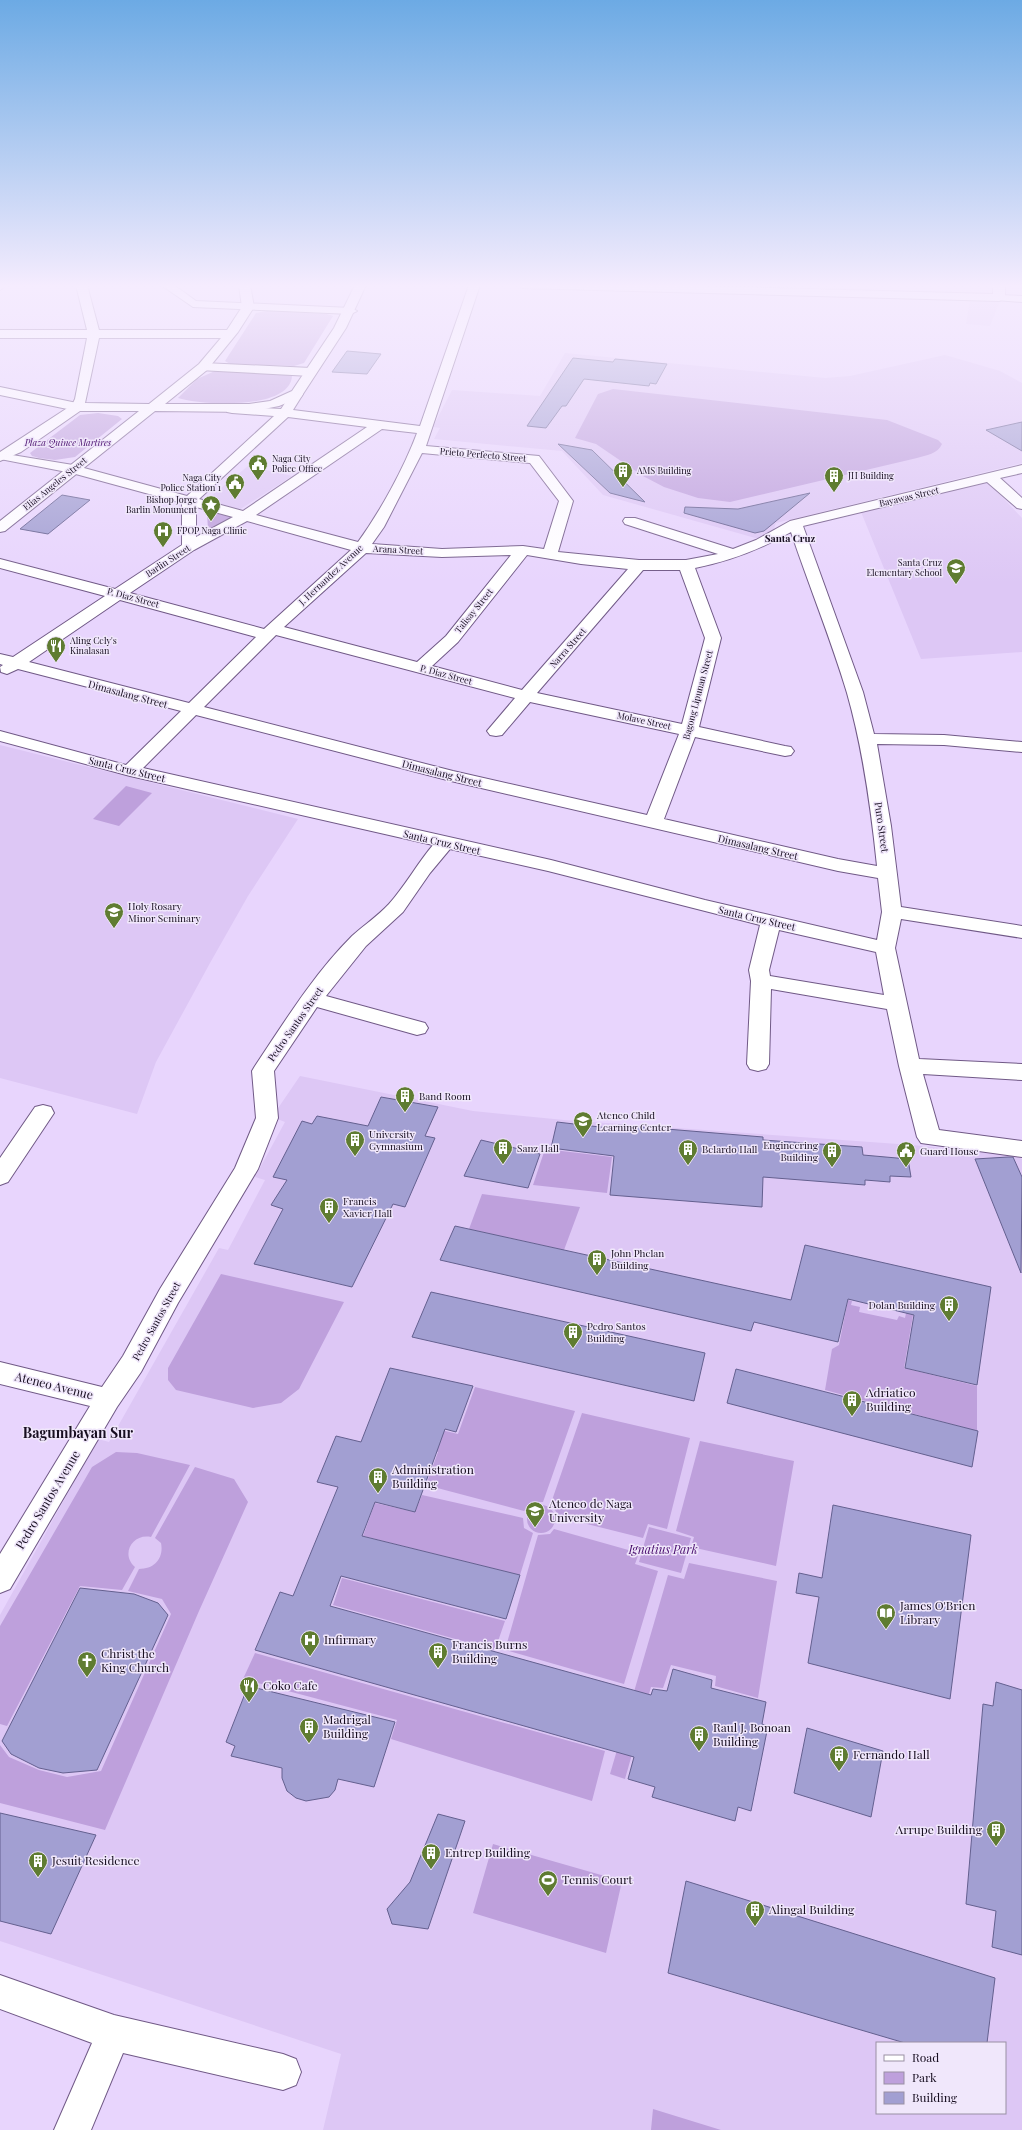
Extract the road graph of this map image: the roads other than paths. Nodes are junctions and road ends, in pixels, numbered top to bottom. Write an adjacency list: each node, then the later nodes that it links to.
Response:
1 (84, 384): 7 (street)
2 (180, 384): 8 (street, Elias Angeles Street)
3 (303, 384): 6 (street)
4 (439, 384): 12 (street, J. Hernandez Avenue)
5 (0, 391): 7 (street)
6 (297, 394): 9 (street); 10 (street)
7 (77, 407): 8 (street); 14 (street)
8 (150, 407): 9 (street); 15 (street, Elias Angeles Street)
9 (232, 409): 10 (street)
10 (285, 412): 11 (street); 18 (street)
11 (379, 425): 12 (street); 20 (street, Barlin Street)
12 (423, 430): 13 (street, J. Hernandez Avenue)
13 (418, 449): 25 (street, J. Hernandez Avenue); 28 (street, Prieto Perfecto Street)
14 (2, 456): 15 (street, Arana Street)
15 (73, 469): 18 (street, Arana Street); 23 (street, Elias Angeles Street)
16 (1022, 469): 17 (street, Bayawas Street)
17 (990, 477): 19 (street); 22 (street, Bayawas Street)
18 (189, 501): 20 (street, Arana Street); 24 (street)
19 (1022, 505)
20 (245, 516): 24 (street, Barlin Street); 25 (street, Arana Street)
21 (630, 521): 27 (street)
22 (796, 524): 27 (street, Arana Street); 41 (street, Puro Street)
23 (0, 528)
24 (189, 547): 32 (street, Barlin Street)
25 (362, 548): 26 (street, Arana Street); 33 (street, J. Hernandez Avenue)
26 (523, 550): 28 (street, Arana Street); 35 (street, Talisay Street)
27 (734, 554): 31 (street, Arana Street)
28 (550, 555): 30 (street, Arana Street)
29 (0, 563): 32 (street, P. Diaz Street)
30 (639, 565): 31 (street, Arana Street); 36 (street, Narra Street)
31 (686, 565): 39 (street, Bagong Lipunan Street)
32 (117, 594): 33 (street, P. Diaz Street); 34 (street, Barlin Street)
33 (270, 632): 35 (street, P. Diaz Street); 37 (street, J. Hernandez Avenue)
34 (5, 665): 37 (street, Dimasalang Street)
35 (420, 668): 36 (street, P. Diaz Street)
36 (526, 696): 38 (street, Narra Street); 39 (street, Molave Street)
37 (190, 710): 44 (street, J. Hernandez Avenue); 45 (street, Dimasalang Street)
38 (496, 731)
39 (689, 731): 43 (street, Molave Street); 45 (street, Bagong Lipunan Street)
40 (0, 736): 44 (street, Santa Cruz Street)
41 (867, 739): 42 (street); 47 (street, Puro Street)
42 (1022, 747)
43 (785, 751)
44 (130, 771): 46 (street, Santa Cruz Street)
45 (653, 823): 47 (street, Dimasalang Street)
46 (445, 843): 49 (street, Santa Cruz Street); 53 (street, Pedro Santos Street)
47 (888, 874): 48 (street, Puro Street)
48 (892, 912): 50 (street); 51 (street, Puro Street)
49 (771, 921): 51 (street, Santa Cruz Street); 52 (street)
50 (1022, 932)
51 (885, 948): 54 (street, Puro Street)
52 (761, 981): 54 (street); 56 (street)
53 (312, 999): 55 (street); 63 (street, Pedro Santos Street)
54 (897, 1004): 57 (street, Puro Street)
55 (417, 1028)
56 (758, 1064)
57 (910, 1066): 58 (street); 60 (street, Puro Street)
58 (1022, 1072)
59 (43, 1113): 61 (street)
60 (1022, 1149)
61 (0, 1176)
62 (0, 1373): 63 (street, Ateneo Avenue)
63 (108, 1399): 64 (street, Pedro Santos Avenue)
64 (0, 1580)
65 (0, 1992): 66 (street)
66 (114, 2033): 67 (street); 68 (street)
67 (283, 2072)
68 (72, 2130)

